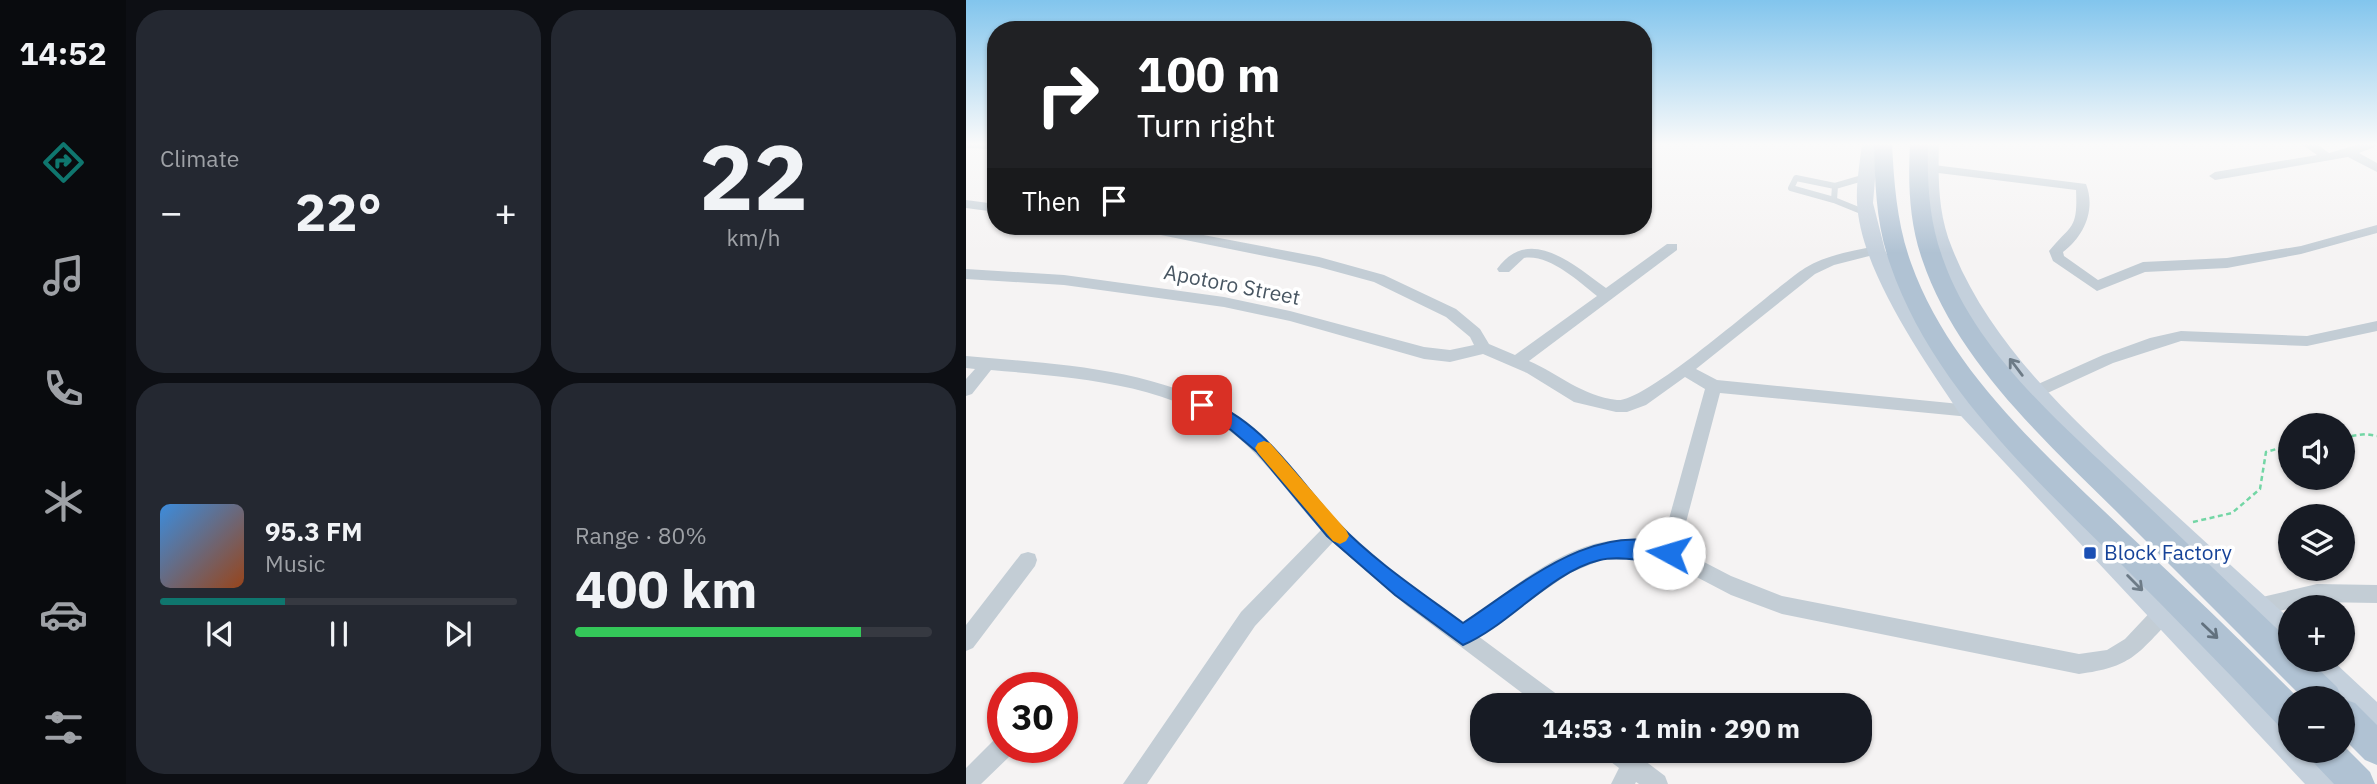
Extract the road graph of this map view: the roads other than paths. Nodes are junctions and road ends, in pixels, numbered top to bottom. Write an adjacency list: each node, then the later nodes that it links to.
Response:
1 (1795, 180): 10 (lane)
2 (1804, 180): 9 (lane)
3 (1857, 180): 9 (lane)
4 (1866, 180): 13 (street)
5 (1882, 180): 31 (main road)
6 (1920, 180): 42 (main road)
7 (1926, 180): 29 (street, one-way to 7)
8 (2044, 180): 14 (street)
9 (1835, 186): 10 (lane)
10 (1834, 200): 13 (lane)
11 (966, 204): 12 (street)
12 (987, 207)
13 (1867, 214): 17 (street)
14 (2377, 229)
15 (1182, 235): 22 (street)
16 (1672, 247): 20 (street)
17 (1876, 250): 26 (street); 30 (street)
18 (1504, 269): 20 (street)
19 (966, 274): 22 (street, Apotoro Street)
20 (1607, 296): 24 (street)
21 (2377, 326): 29 (street)
22 (1485, 348): 24 (street)
23 (966, 362): 25 (street)
24 (1517, 362): 26 (street)
25 (987, 364): 28 (street); 32 (street)
26 (1684, 370): 27 (street)
27 (1714, 386): 30 (street); 33 (street)
28 (966, 390)
29 (2035, 392): 36 (street)
30 (1970, 411): 31 (street)
31 (2080, 516): 37 (street, one-way to 37); 44 (main road, one-way to 44)
32 (1333, 530): 39 (street); 55 (street)
33 (1669, 553): 37 (street); 39 (street)
34 (1028, 560): 40 (street)
35 (2377, 594): 36 (street)
36 (2258, 607): 38 (street)
37 (2164, 612): 47 (street)
38 (2278, 626)
39 (1463, 635): 43 (street)
40 (966, 641)
41 (2326, 672): 45 (street)
42 (2314, 686)
43 (1539, 693)
44 (2278, 701)
45 (2377, 720)
46 (2355, 727): 48 (main road)
47 (2278, 734)
48 (2377, 748)
49 (987, 763): 54 (street)
50 (1631, 763): 53 (street)
51 (2305, 763): 58 (street)
52 (2338, 763): 59 (main road)
53 (1634, 765): 56 (street); 57 (street)
54 (966, 783)
55 (1134, 784)
56 (1622, 784)
57 (1657, 784)
58 (2325, 784)
59 (2358, 784)

